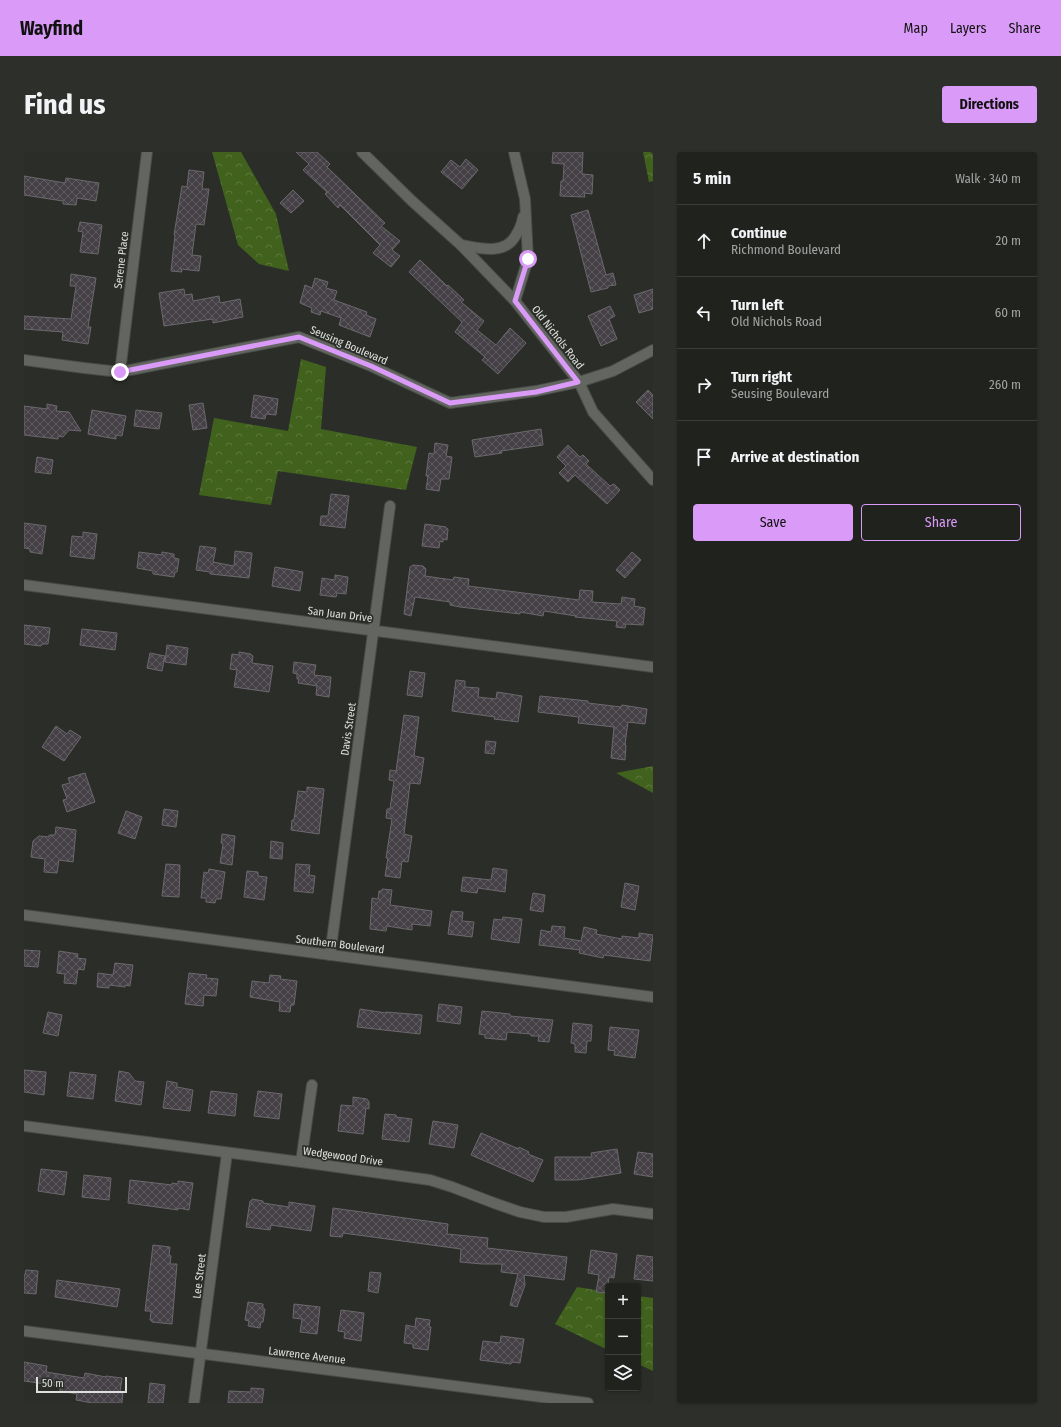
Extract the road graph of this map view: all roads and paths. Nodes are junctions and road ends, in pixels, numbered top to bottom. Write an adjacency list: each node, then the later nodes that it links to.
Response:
1 (147, 152): 9 (street, Serene Place)
2 (362, 152): 5 (street, Old Nichols Road)
3 (514, 152): 4 (street)
4 (525, 199): 5 (street); 6 (street)
5 (460, 245): 6 (street, Old Nichols Road)
6 (515, 301): 10 (street, Old Nichols Road)
7 (653, 350): 10 (street, Seusing Boulevard)
8 (24, 360): 9 (street, Seusing Boulevard)
9 (120, 372): 10 (street, Seusing Boulevard)
10 (578, 382): 11 (street, Old Nichols Road)
11 (653, 480)
12 (390, 506): 14 (street, Davis Street)
13 (24, 585): 14 (street, San Juan Drive)
14 (373, 631): 15 (street, San Juan Drive); 17 (street, Davis Street)
15 (653, 667)
16 (24, 915): 17 (street, Southern Boulevard)
17 (330, 955): 18 (street, Southern Boulevard)
18 (653, 997)
19 (312, 1085): 22 (street)
20 (24, 1126): 21 (street, Wedgewood Drive)
21 (227, 1153): 22 (street, Wedgewood Drive); 25 (street, Lee Street)
22 (301, 1162): 23 (street, Wedgewood Drive)
23 (653, 1214)
24 (24, 1331): 25 (street, Lawrence Avenue)
25 (200, 1354): 26 (street, Lee Street); 27 (street, Lawrence Avenue)
26 (194, 1403)
27 (588, 1403)

